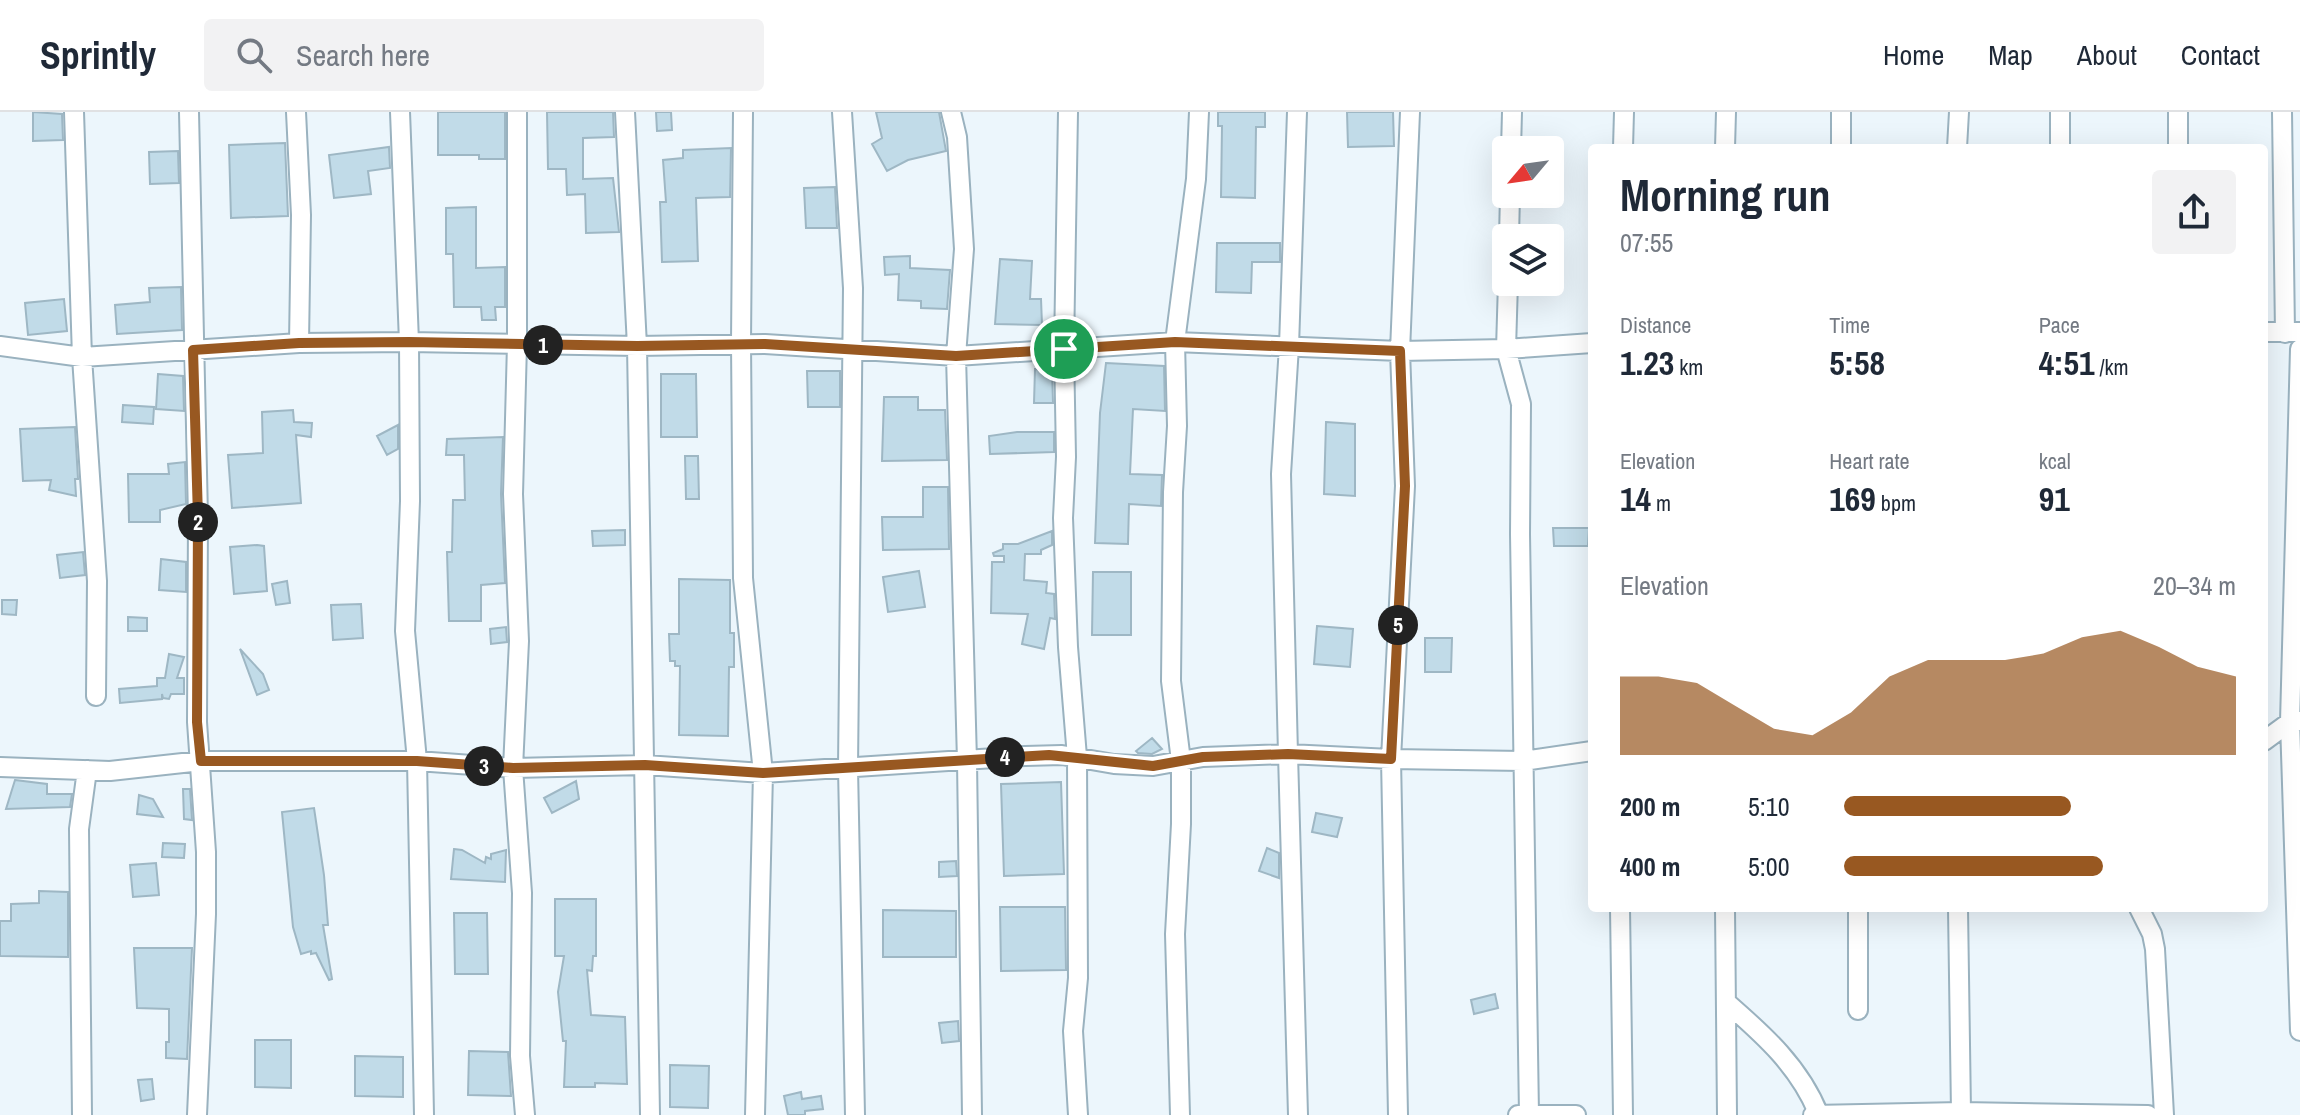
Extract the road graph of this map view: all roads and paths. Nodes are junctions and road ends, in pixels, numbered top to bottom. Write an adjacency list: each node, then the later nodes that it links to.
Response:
1 (74, 112): 48 (street)
2 (189, 112): 45 (street)
3 (296, 112): 34 (street)
4 (400, 112): 32 (street)
5 (517, 112): 37 (street)
6 (625, 112): 39 (street)
7 (743, 112): 35 (street)
8 (842, 112): 41 (street)
9 (951, 112): 47 (street)
10 (1068, 112): 42 (street)
11 (1199, 112): 33 (street)
12 (1297, 112): 40 (street)
13 (1410, 112): 46 (street)
14 (1512, 112): 22 (street)
15 (1624, 112): 23 (street)
16 (1726, 112): 24 (street)
17 (1841, 112): 25 (street)
18 (1959, 112): 26 (street)
19 (2060, 112): 27 (street)
20 (2178, 112): 28 (street)
21 (2282, 112): 31 (street)
22 (1511, 136)
23 (1623, 144)
24 (1725, 144)
25 (1841, 144)
26 (1957, 144)
27 (2060, 144)
28 (2178, 144)
29 (1508, 296): 43 (street)
30 (2268, 332): 31 (street)
31 (2292, 332)
32 (409, 342): 34 (street); 37 (street); 57 (street)
33 (1175, 342): 40 (street); 42 (street); 59 (street)
34 (299, 343): 45 (street)
35 (741, 343): 39 (street); 41 (street); 66 (street)
36 (1588, 343): 43 (street)
37 (517, 344): 39 (street); 63 (street)
38 (0, 346): 48 (street)
39 (637, 346): 61 (street)
40 (1289, 346): 46 (street); 53 (street)
41 (851, 349): 47 (street); 64 (street)
42 (1064, 349): 47 (street); 54 (street)
43 (1506, 349): 46 (street); 60 (street)
44 (2300, 349): 50 (street)
45 (193, 350): 48 (street); 56 (street)
46 (1400, 351): 55 (street)
47 (956, 356): 58 (street)
48 (82, 357): 49 (street)
49 (96, 696)
50 (2295, 721): 51 (street); 74 (street)
51 (2268, 738)
52 (1588, 752): 60 (street)
53 (1288, 754): 55 (street); 59 (street); 89 (street)
54 (1077, 757): 58 (street); 59 (street); 87 (street)
55 (1391, 759): 60 (street); 90 (street)
56 (201, 761): 57 (street); 65 (street); 80 (street)
57 (417, 761): 63 (street); 81 (street)
58 (967, 761): 64 (street); 86 (street)
59 (1181, 761): 88 (street)
60 (1523, 761): 76 (street)
61 (645, 765): 63 (street); 66 (street); 83 (street)
62 (0, 767): 65 (street)
63 (513, 768): 82 (street)
64 (848, 768): 66 (street); 85 (street)
65 (87, 770): 79 (street)
66 (763, 773): 84 (street)
67 (1620, 912): 93 (street)
68 (1725, 912): 72 (street)
69 (1858, 912): 73 (street)
70 (1958, 912): 75 (street)
71 (2141, 912): 98 (street)
72 (1726, 1002): 94 (street); 96 (street)
73 (1858, 1010)
74 (2300, 1031)
75 (1961, 1112): 77 (street); 96 (street)
76 (1529, 1114): 91 (street); 92 (street)
77 (1984, 1114): 78 (street)
78 (2074, 1114): 97 (street)
79 (82, 1115)
80 (197, 1115)
81 (424, 1115)
82 (525, 1115)
83 (650, 1115)
84 (755, 1115)
85 (855, 1115)
86 (972, 1115)
87 (1078, 1115)
88 (1180, 1115)
89 (1298, 1115)
90 (1398, 1115)
91 (1518, 1115)
92 (1576, 1115)
93 (1623, 1115)
94 (1727, 1115)
95 (1813, 1115): 96 (street)
96 (1819, 1115)
97 (2148, 1115)
98 (2164, 1115)

